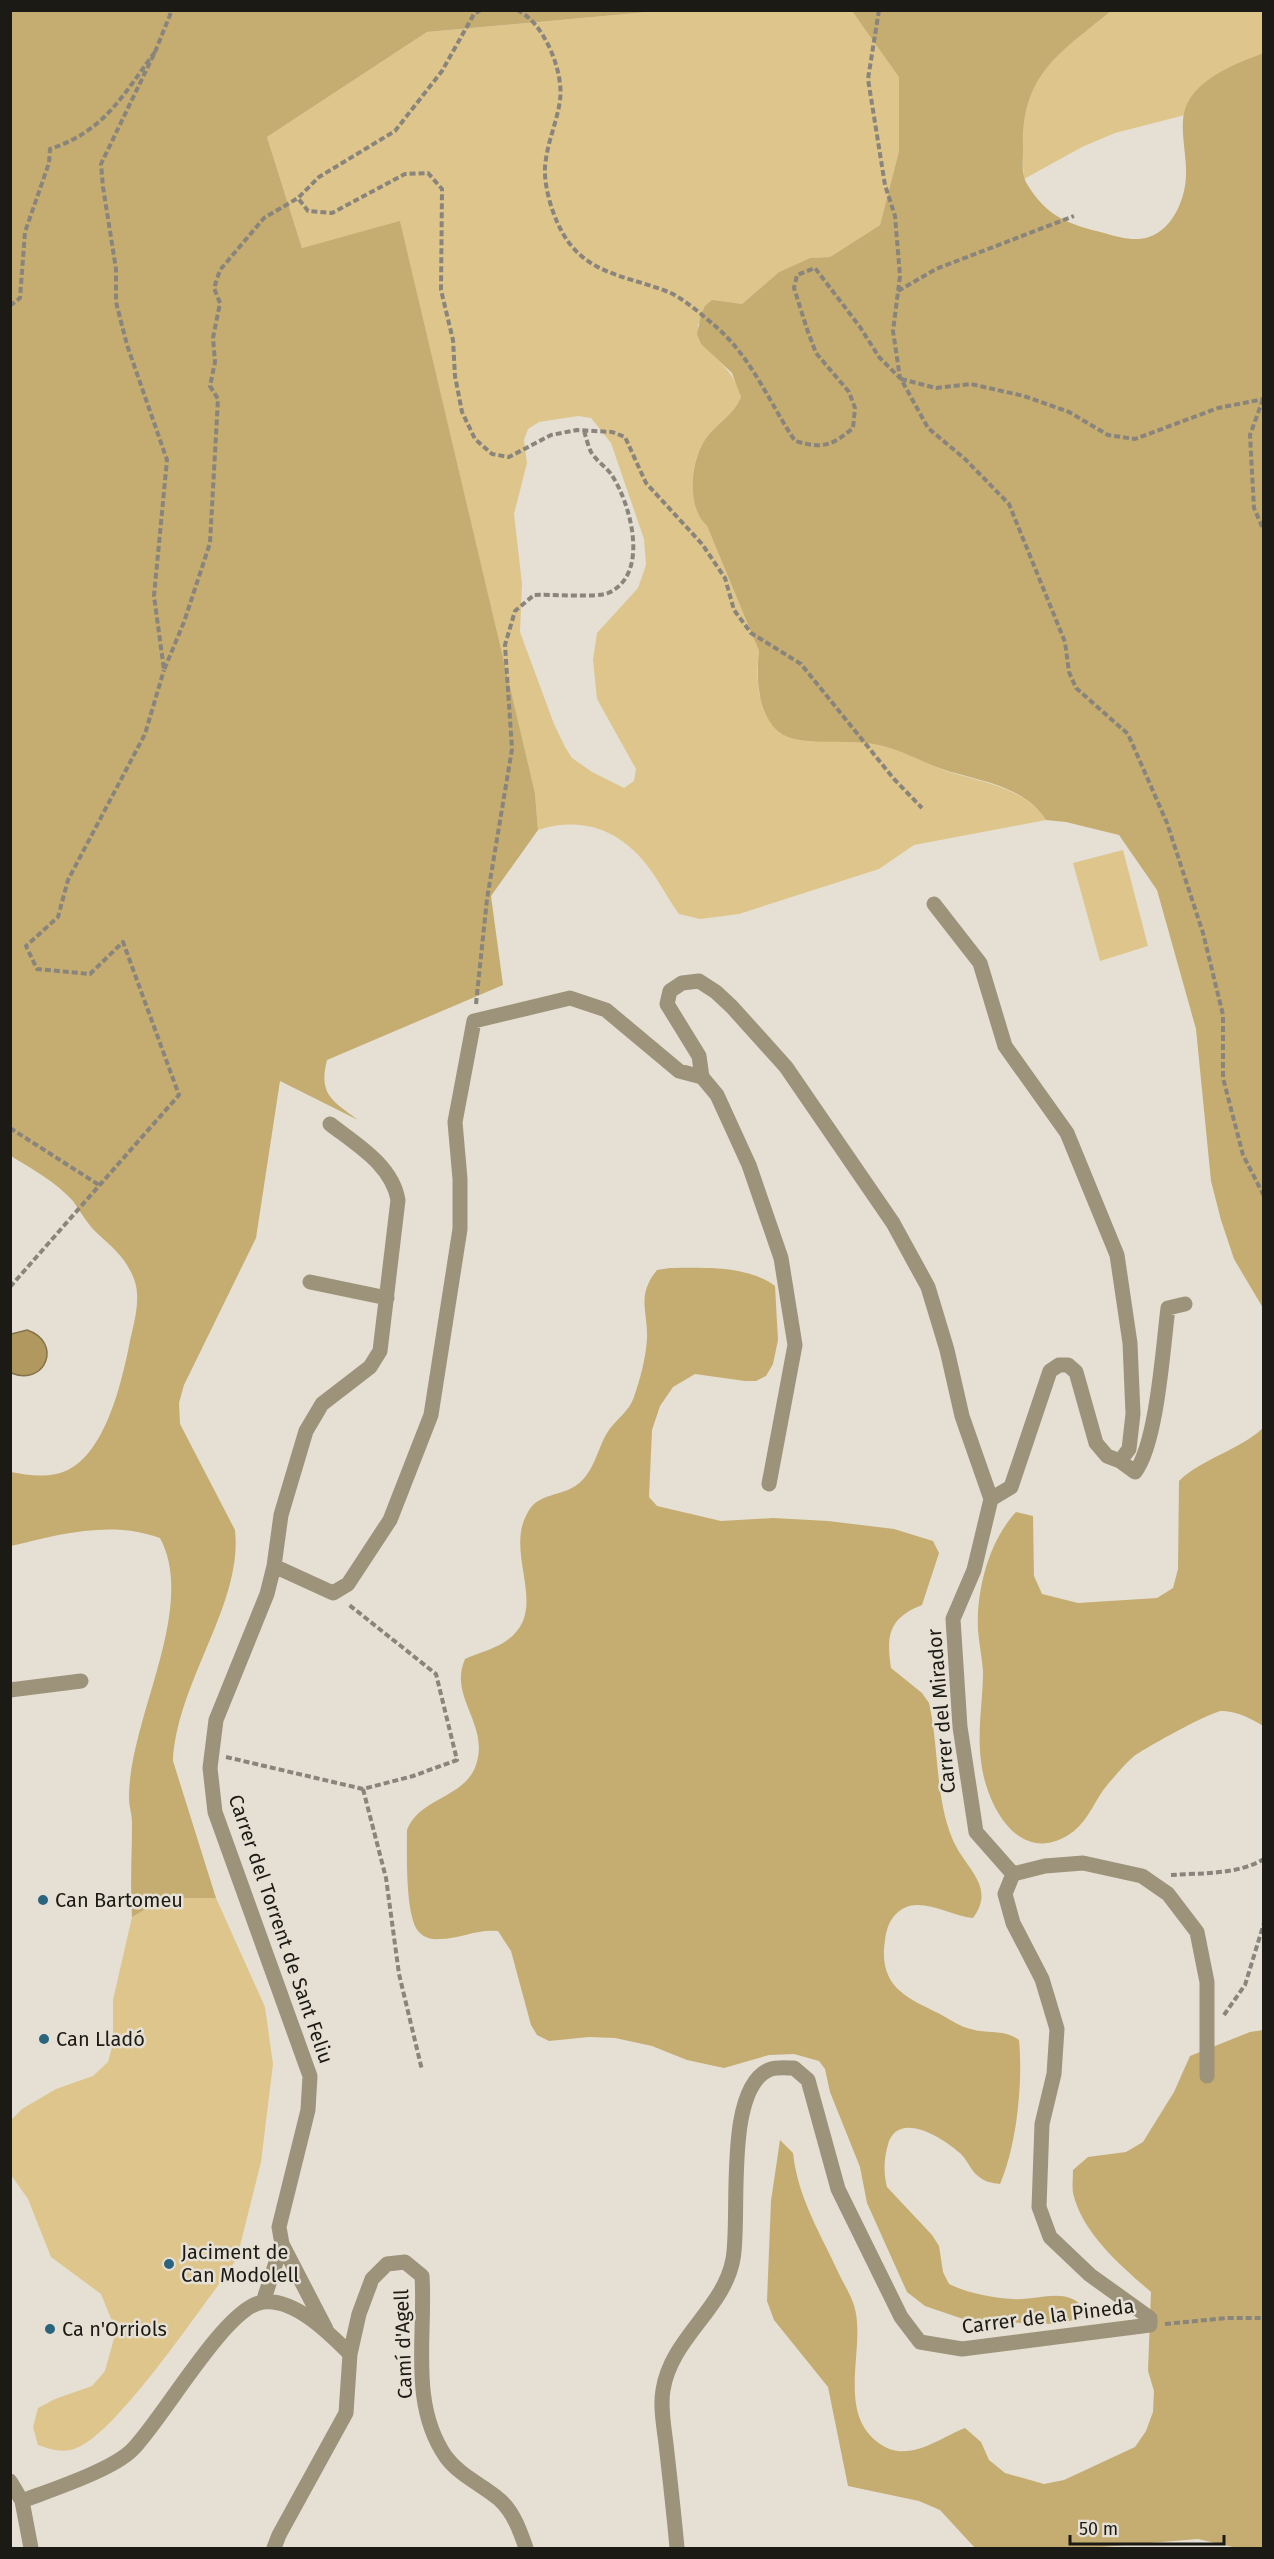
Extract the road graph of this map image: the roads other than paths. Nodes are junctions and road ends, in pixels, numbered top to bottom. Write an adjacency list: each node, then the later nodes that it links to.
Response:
1 (934, 904): 7 (street)
2 (702, 1077): 8 (street); 9 (street); 10 (street)
3 (330, 1124): 5 (street, Carrer del Torrent de Sant Feliu)
4 (310, 1282): 5 (street)
5 (387, 1298): 10 (street, Carrer del Torrent de Sant Feliu)
6 (1185, 1304): 7 (street)
7 (1120, 1461): 9 (street)
8 (769, 1484)
9 (991, 1499): 13 (street, Carrer del Mirador)
10 (274, 1566): 15 (street, Carrer del Torrent de Sant Feliu)
11 (81, 1681): 12 (street)
12 (10, 1690)
13 (1013, 1874): 14 (street); 24 (street, Carrer de la Pineda)
14 (1207, 2076)
15 (282, 2244): 16 (street); 17 (street)
16 (263, 2302): 17 (street); 20 (street)
17 (326, 2329): 18 (street)
18 (350, 2354): 22 (street); 23 (street, Camí d'Agell)
19 (10, 2481): 20 (street)
20 (21, 2501): 21 (street)
21 (31, 2548)
22 (274, 2548)
23 (526, 2548)
24 (677, 2548)

